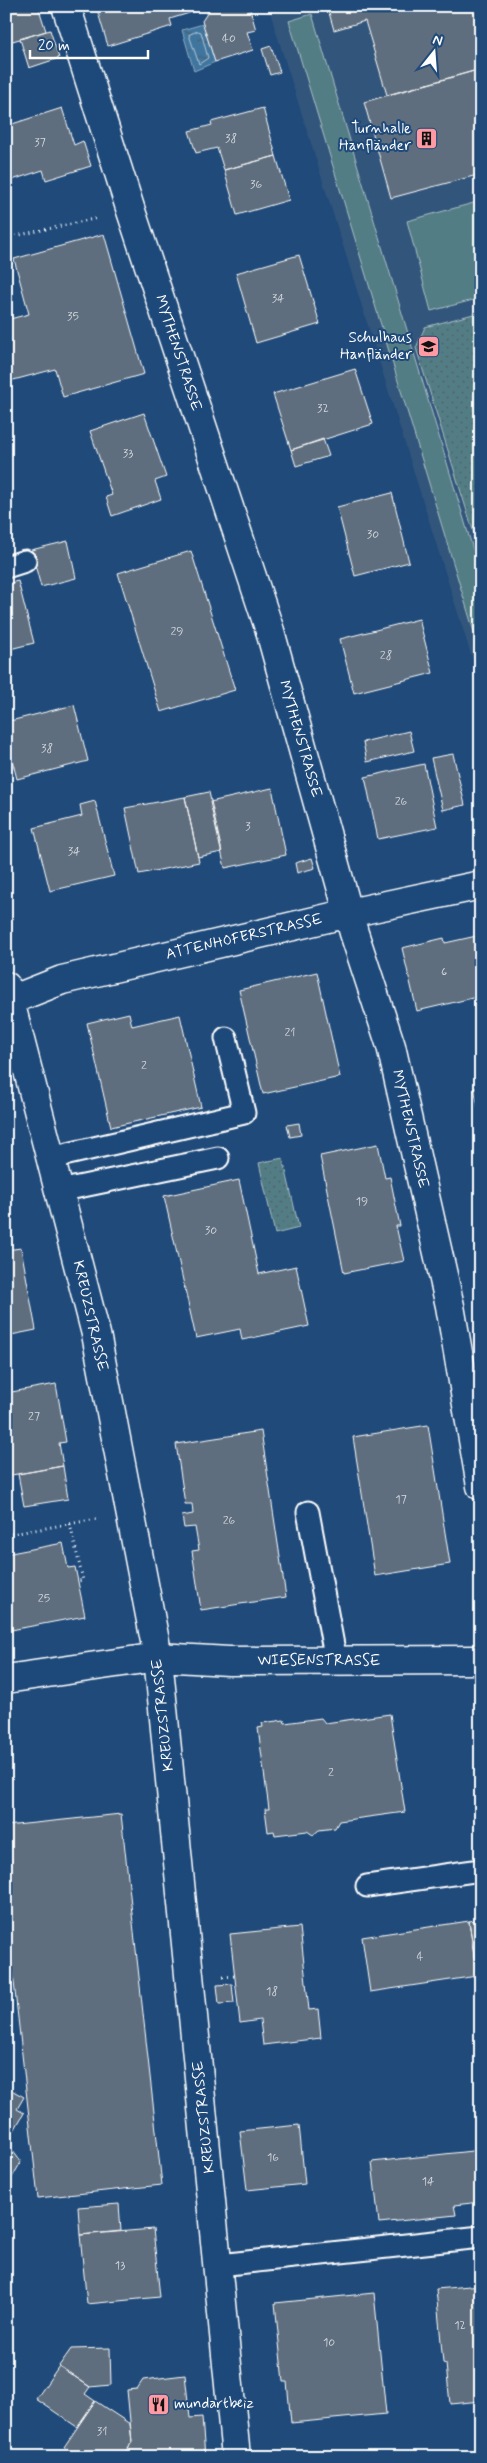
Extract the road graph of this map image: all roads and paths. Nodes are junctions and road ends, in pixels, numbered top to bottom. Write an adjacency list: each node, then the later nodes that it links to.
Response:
1 (66, 6): 2 (street, MYTHENSTRASSE)
2 (131, 211): 3 (path); 5 (street, MYTHENSTRASSE)
3 (6, 238)
4 (481, 886): 5 (street, ATTENHOFERSTRASSE)
5 (349, 913): 6 (street, ATTENHOFERSTRASSE); 11 (street, MYTHENSTRASSE)
6 (8, 996): 8 (street, KREUZSTRASSE)
7 (226, 1038): 8 (lane)
8 (51, 1158): 10 (street, KREUZSTRASSE)
9 (218, 1158): 10 (lane)
10 (59, 1191): 17 (street, KREUZSTRASSE)
11 (481, 1486)
12 (308, 1512): 19 (lane)
13 (105, 1518): 14 (path)
14 (70, 1524): 15 (path); 16 (path)
15 (6, 1535)
16 (78, 1581)
17 (158, 1657): 19 (street, WIESENSTRASSE); 20 (street, WIESENSTRASSE); 24 (street, KREUZSTRASSE)
18 (481, 1660): 19 (street, WIESENSTRASSE)
19 (336, 1661)
20 (6, 1679)
21 (481, 1870): 22 (lane)
22 (367, 1886)
23 (481, 2237): 24 (lane)
24 (218, 2265): 25 (street, KREUZSTRASSE)
25 (236, 2457)

